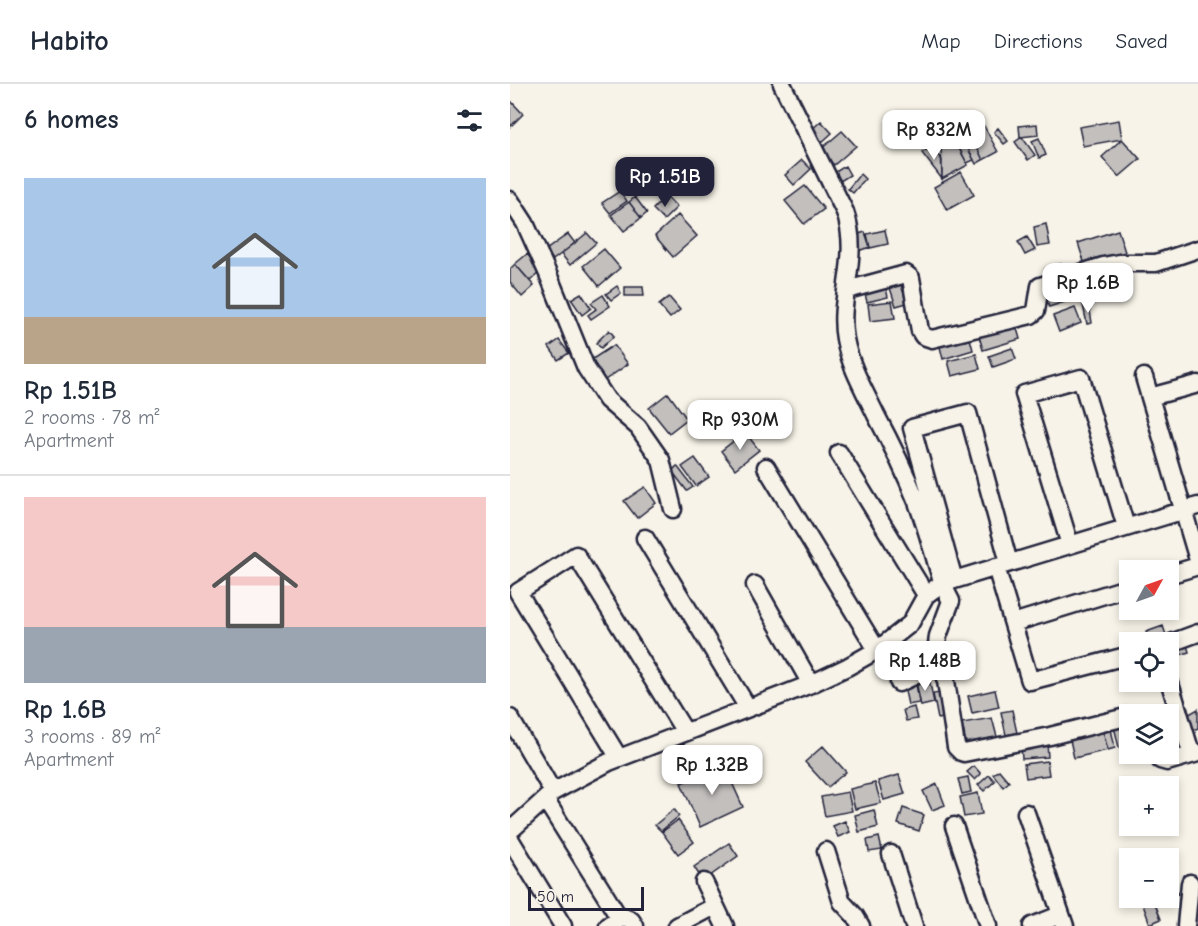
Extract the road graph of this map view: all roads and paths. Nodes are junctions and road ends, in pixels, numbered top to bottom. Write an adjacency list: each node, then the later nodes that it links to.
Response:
1 (782, 84): 4 (street)
2 (510, 200): 11 (street)
3 (1198, 249): 4 (street)
4 (847, 290): 19 (street)
5 (1144, 377): 7 (street)
6 (1198, 384): 7 (street)
7 (1150, 397): 10 (street)
8 (838, 453): 22 (street)
9 (766, 467): 26 (street)
10 (1191, 508): 12 (street); 15 (street)
11 (673, 509)
12 (1126, 527): 14 (street); 14 (street)
13 (645, 538): 32 (street)
14 (1070, 544): 16 (street)
15 (1198, 560)
16 (1003, 565): 19 (street); 19 (street); 23 (street)
17 (1198, 566): 18 (street)
18 (1179, 572)
19 (947, 582): 22 (street); 28 (street)
20 (755, 585): 30 (street)
21 (1119, 590): 23 (street)
22 (926, 595): 26 (street)
23 (1013, 623): 27 (street)
24 (1198, 633): 25 (street)
25 (1179, 640)
26 (877, 650): 30 (street)
27 (1119, 658)
28 (940, 664): 29 (street); 34 (street)
29 (899, 683)
30 (811, 684): 32 (street)
31 (1173, 692): 36 (street)
32 (748, 708): 35 (street)
33 (510, 718): 39 (street)
34 (1119, 719)
35 (685, 732): 38 (street); 38 (street)
36 (1193, 749): 37 (street)
37 (1179, 756)
38 (619, 758): 39 (street)
39 (549, 796): 42 (street); 50 (street)
40 (1026, 813): 49 (street)
41 (954, 826): 56 (street)
42 (510, 831)
43 (510, 839): 51 (street)
44 (826, 851): 54 (street)
45 (891, 854): 55 (street)
46 (704, 882): 48 (street)
47 (1190, 883): 58 (street)
48 (715, 906): 52 (street); 53 (street)
49 (1062, 920): 57 (street)
50 (621, 924)
51 (563, 926)
52 (677, 926)
53 (725, 926)
54 (861, 926)
55 (914, 926)
56 (988, 926)
57 (1032, 926)
58 (1186, 926)

